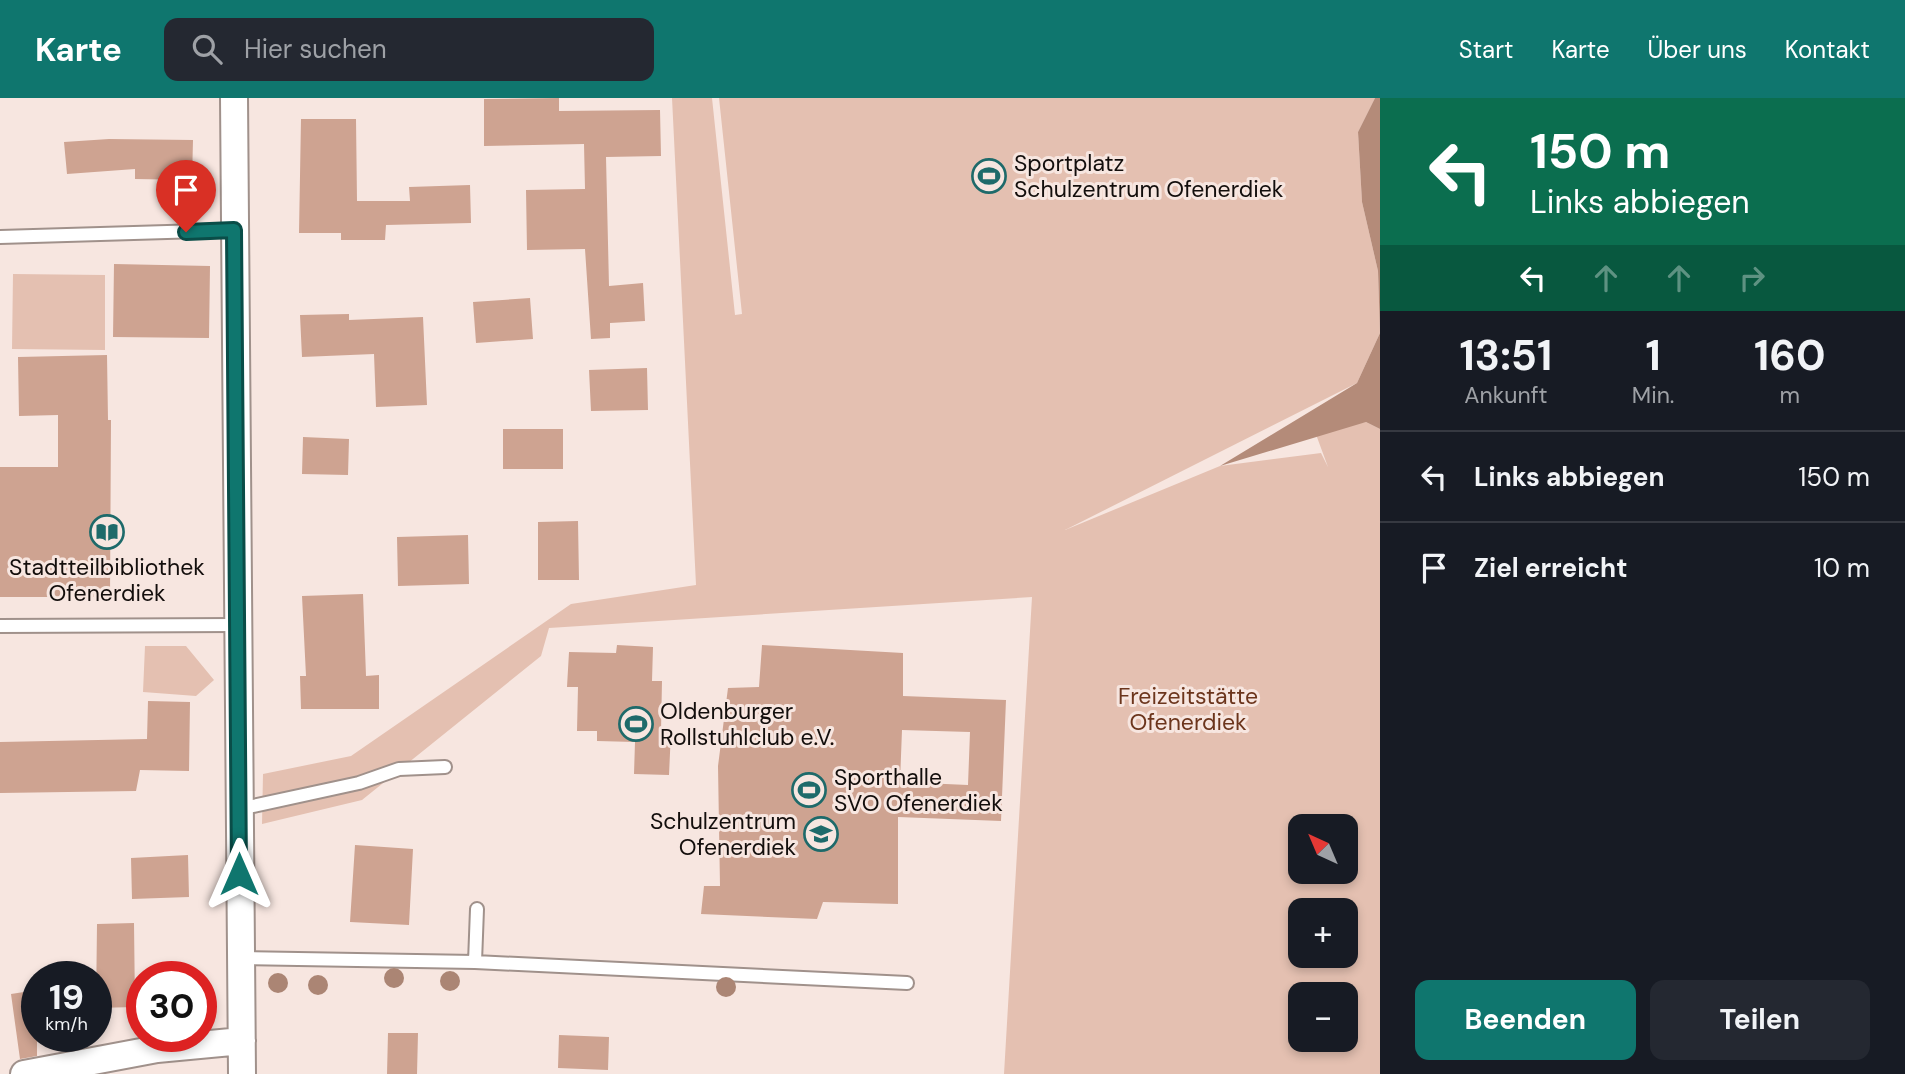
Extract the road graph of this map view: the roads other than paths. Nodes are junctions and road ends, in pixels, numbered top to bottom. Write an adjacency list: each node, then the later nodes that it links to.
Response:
1 (234, 98): 2 (street)
2 (234, 230): 3 (lane); 4 (street)
3 (0, 237)
4 (237, 625): 5 (lane); 7 (street)
5 (0, 626)
6 (444, 767): 7 (lane)
7 (239, 809): 9 (street)
8 (477, 909): 10 (lane)
9 (241, 958): 10 (lane); 12 (street)
10 (475, 962): 11 (lane)
11 (907, 983)
12 (242, 1041): 13 (street); 14 (street)
13 (24, 1074)
14 (242, 1074)

